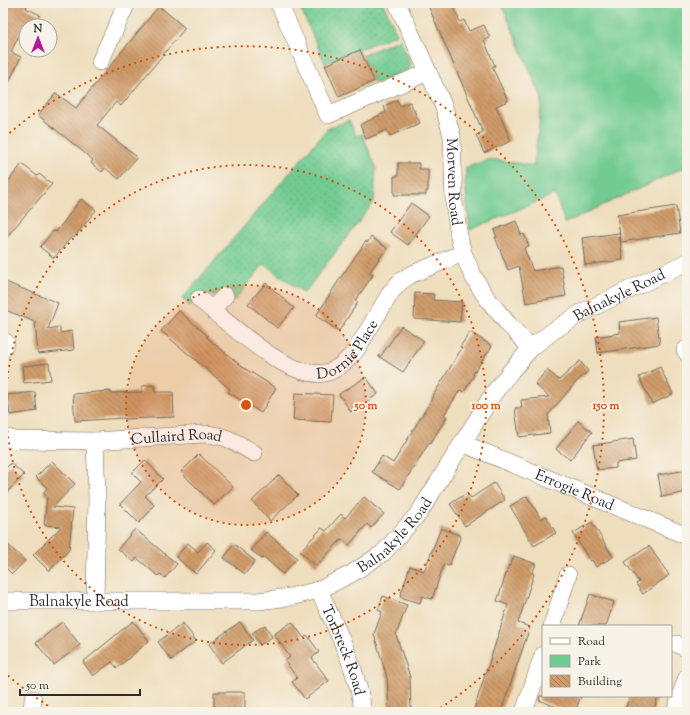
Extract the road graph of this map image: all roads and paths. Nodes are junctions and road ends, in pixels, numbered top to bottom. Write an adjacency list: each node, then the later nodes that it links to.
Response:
1 (127, 3): 4 (street)
2 (279, 3): 5 (street)
3 (397, 3): 5 (street, Morven Road)
4 (100, 62)
5 (428, 72): 6 (street, Morven Road)
6 (463, 253): 8 (street, Dornie Place); 10 (street, Morven Road)
7 (687, 262): 10 (street, Balnakyle Road)
8 (225, 296)
9 (3, 341): 11 (street)
10 (531, 348): 14 (street, Balnakyle Road)
11 (3, 349)
12 (3, 437): 13 (street, Cullaird Road)
13 (95, 441): 15 (street, Cullaird Road); 20 (street)
14 (462, 443): 16 (street, Errogie Road); 18 (street, Balnakyle Road)
15 (254, 453)
16 (687, 536)
17 (568, 575): 21 (street)
18 (319, 590): 20 (street, Balnakyle Road); 24 (street, Torbreck Road)
19 (3, 601): 20 (street, Balnakyle Road)
20 (95, 601)
21 (552, 625)
22 (542, 658): 25 (street)
23 (687, 677): 26 (street)
24 (363, 712)
25 (524, 712)
26 (675, 712)

